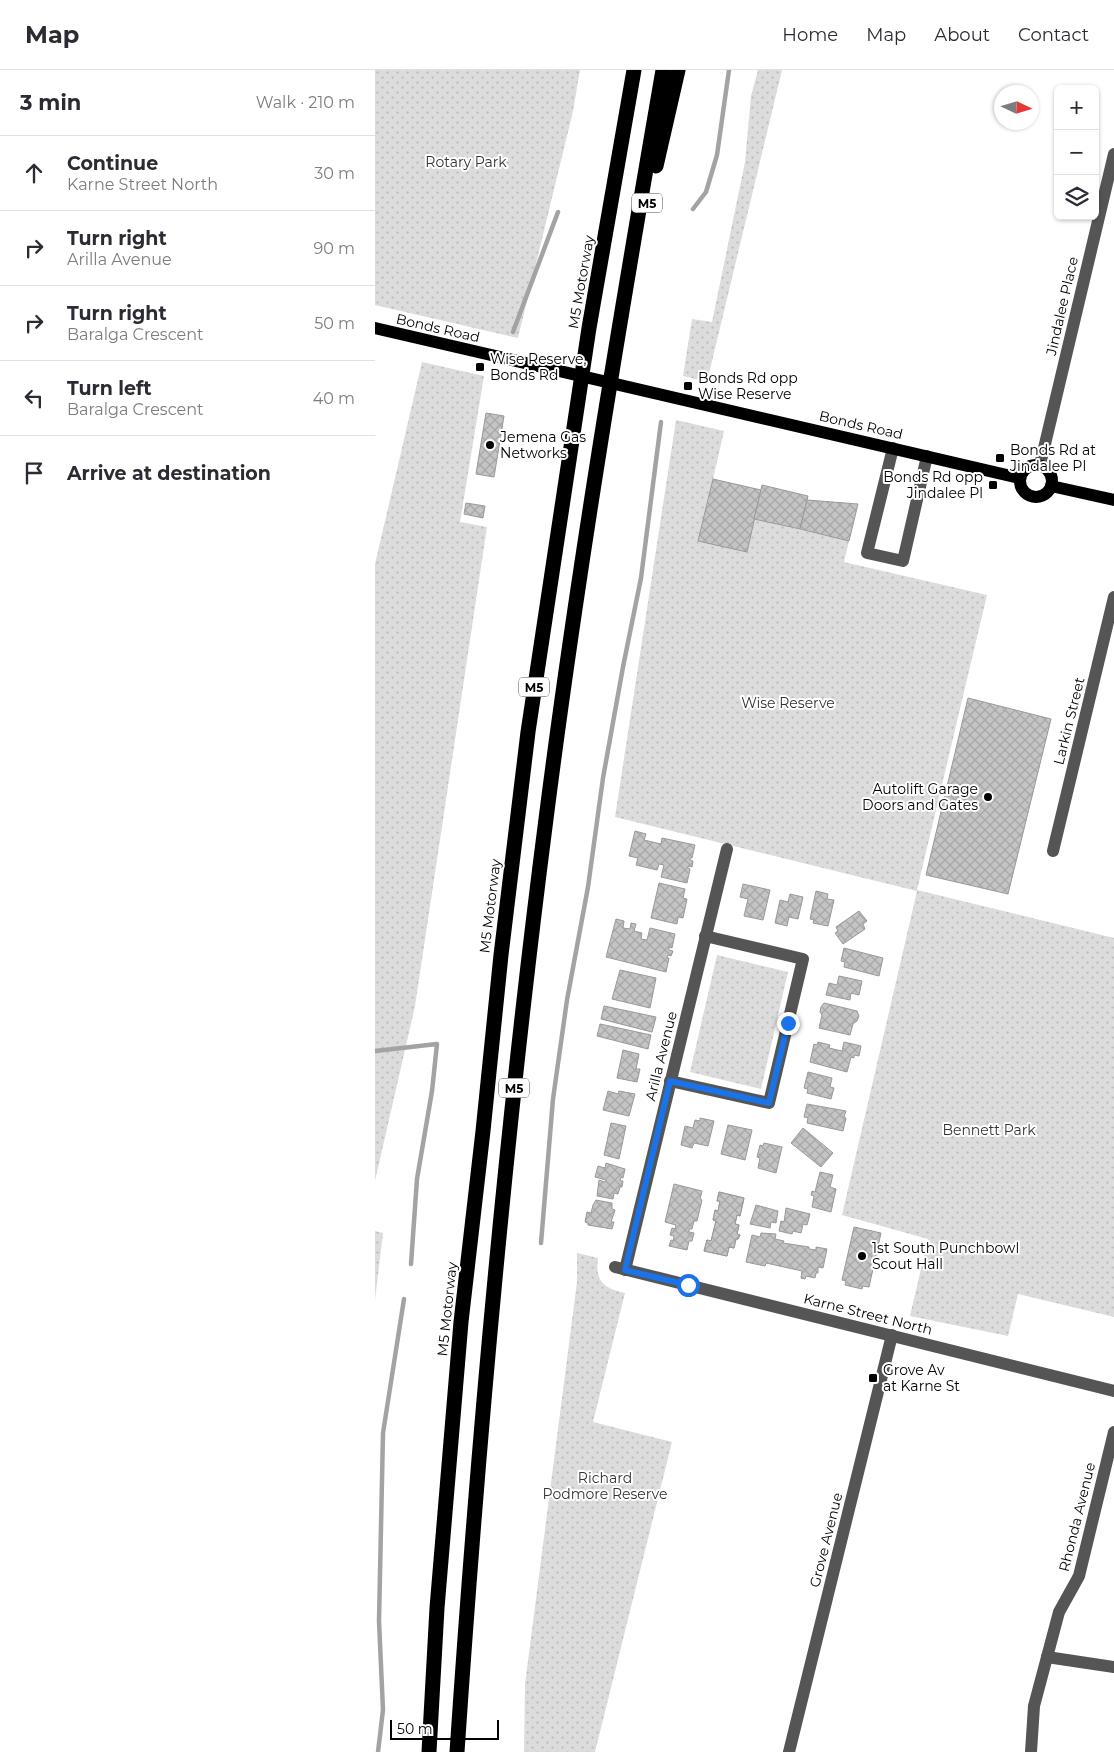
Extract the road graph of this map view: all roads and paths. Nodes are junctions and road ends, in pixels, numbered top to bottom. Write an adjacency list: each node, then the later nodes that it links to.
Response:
1 (634, 70): 24 (highway, M5 Motorway / M5)
2 (663, 70): 6 (highway, M5)
3 (677, 70): 6 (highway, M5)
4 (1114, 154): 9 (street, Jindalee Place)
5 (375, 328): 7 (main road, Bonds Road)
6 (617, 336): 25 (highway, M5)
7 (893, 448): 8 (main road, Bonds Road); 8 (street)
8 (927, 456): 10 (main road, Bonds Road)
9 (1040, 465): 10 (main road); 11 (main road)
10 (1019, 478): 11 (main road)
11 (1051, 486): 12 (main road)
12 (1114, 500)
13 (1114, 597): 15 (street, Larkin Street)
14 (727, 849): 16 (street, Arilla Avenue)
15 (1053, 852)
16 (705, 936): 17 (street, Arilla Avenue); 17 (street)
17 (670, 1081): 18 (street, Arilla Avenue)
18 (620, 1269): 19 (street, Karne Street North)
19 (892, 1335): 20 (street, Karne Street North); 26 (street, Grove Avenue)
20 (1114, 1391)
21 (1114, 1432): 22 (street, Rhonda Avenue)
22 (1047, 1657): 23 (street); 27 (street, Rhonda Avenue)
23 (1114, 1667)
24 (429, 1752)
25 (457, 1752)
26 (789, 1752)
27 (1031, 1752)

